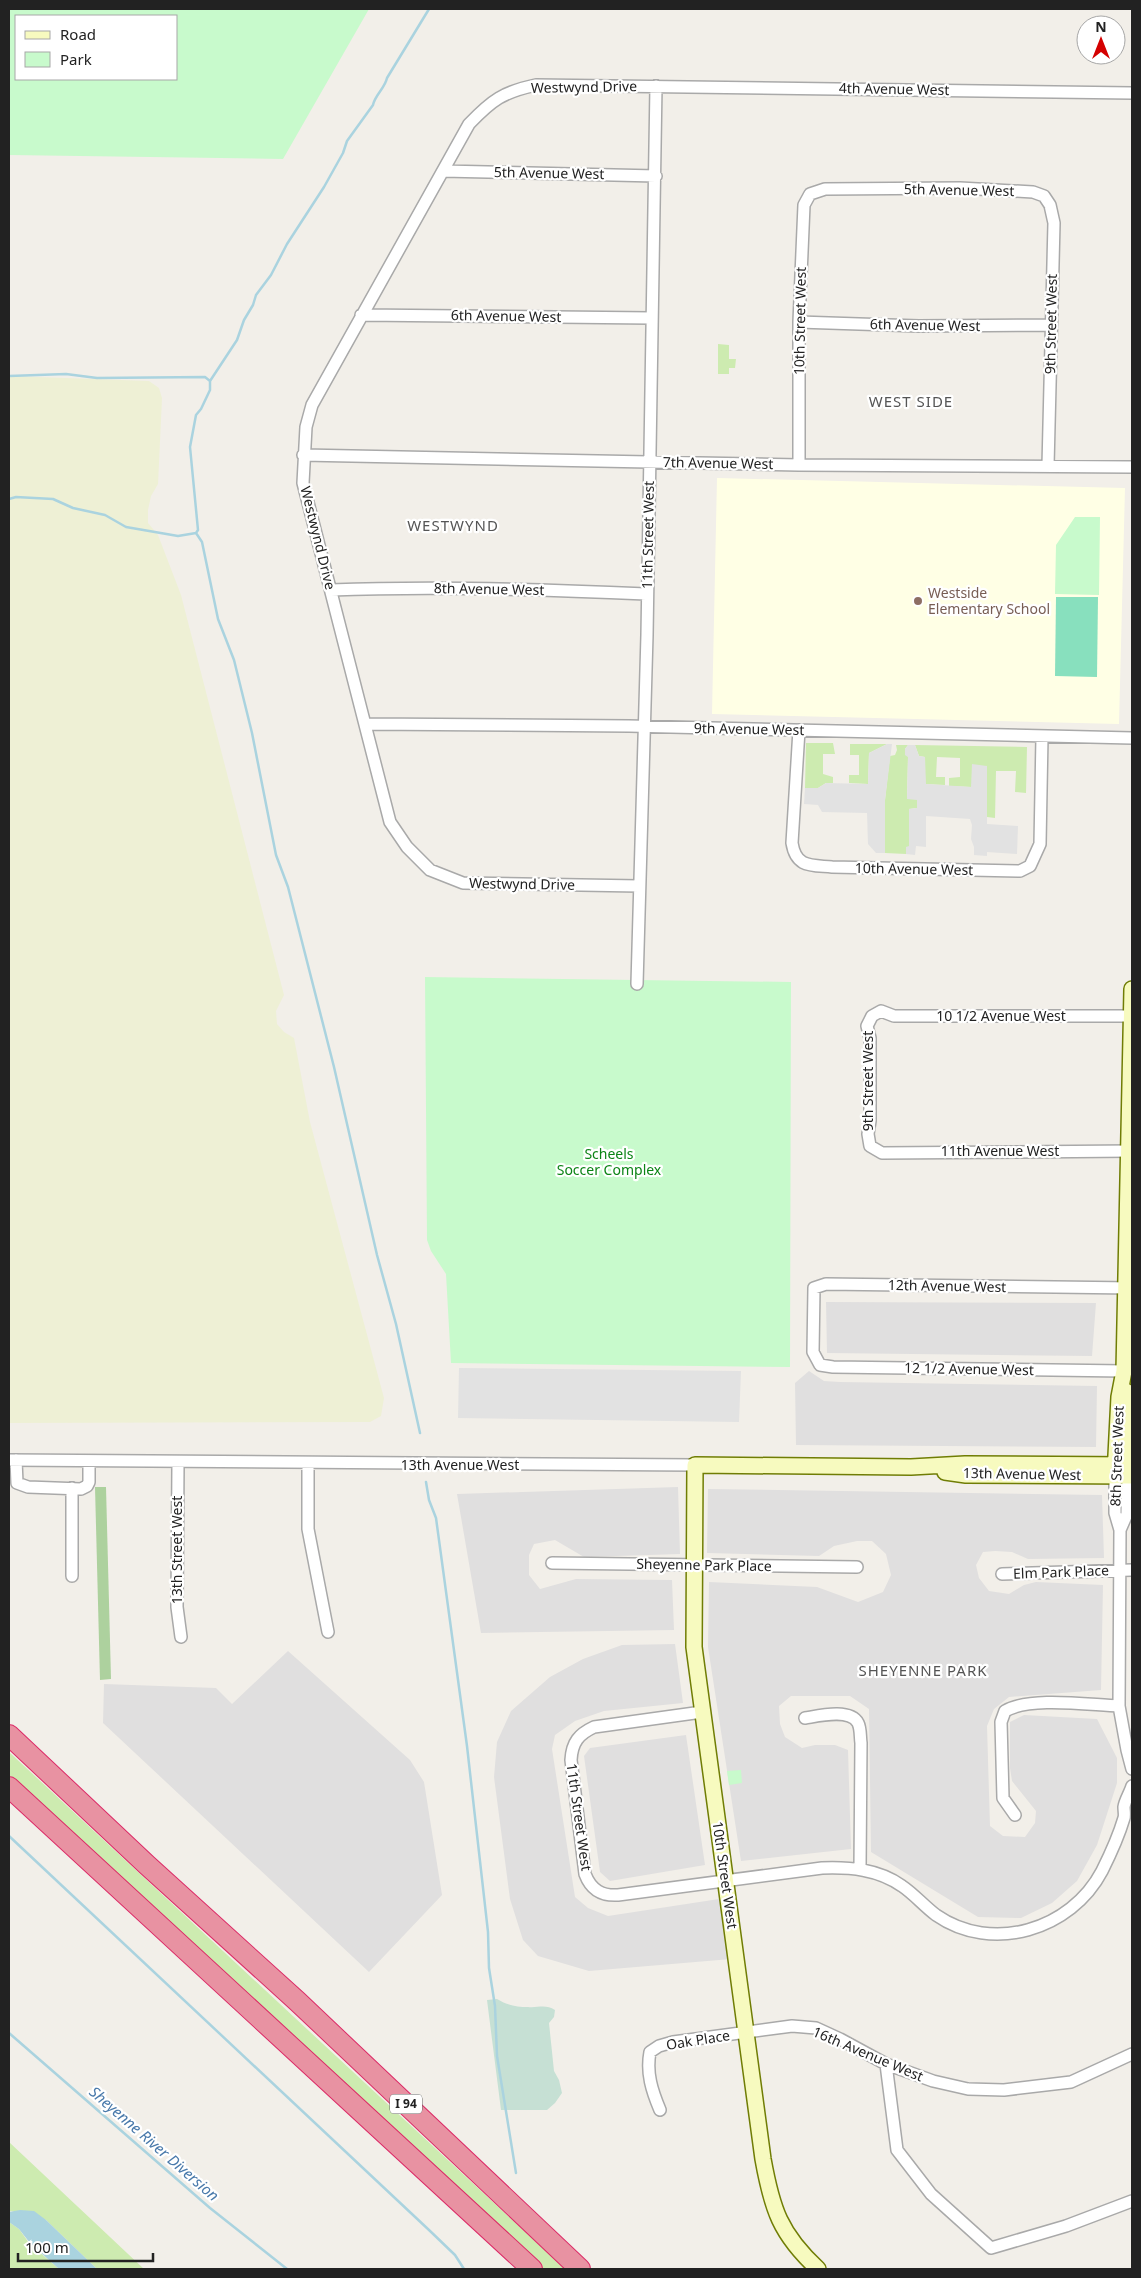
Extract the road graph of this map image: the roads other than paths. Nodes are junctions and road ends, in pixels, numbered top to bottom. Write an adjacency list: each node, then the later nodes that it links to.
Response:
1 (656, 86): 2 (street, 4th Avenue West); 3 (street, Westwynd Drive); 4 (street, 11th Street West)
2 (1132, 93)
3 (443, 171): 4 (street, 5th Avenue West); 7 (street, Westwynd Drive)
4 (656, 176): 8 (street, 11th Street West)
5 (825, 189): 6 (street, 5th Avenue West); 9 (street, 10th Street West)
6 (1033, 192): 10 (street, 9th Street West)
7 (361, 315): 8 (street, 6th Avenue West); 11 (street, Westwynd Drive)
8 (651, 318): 12 (street, 11th Street West)
9 (799, 322): 10 (street, 6th Avenue West); 13 (street, 10th Street West)
10 (1052, 325): 14 (street, 9th Street West)
11 (303, 455): 12 (street, 7th Avenue West); 16 (street, Westwynd Drive)
12 (650, 462): 13 (street, 7th Avenue West); 17 (street, 11th Street West)
13 (799, 465): 14 (street, 7th Avenue West)
14 (1048, 466): 15 (street, 7th Avenue West)
15 (1132, 467)
16 (331, 590): 17 (street, 8th Avenue West); 18 (street, Westwynd Drive)
17 (646, 594): 19 (street, 11th Street West)
18 (365, 724): 19 (street, 9th Avenue West); 23 (street, Westwynd Drive)
19 (644, 726): 20 (street, 9th Avenue West); 23 (street, 11th Street West)
20 (799, 730): 21 (street, 9th Avenue West); 21 (street, 10th Avenue West)
21 (1042, 737): 22 (street, 9th Avenue West)
22 (1132, 738)
23 (639, 886): 24 (street, 11th Street West)
24 (637, 984)
25 (1132, 989): 27 (street, 8th Street West)
26 (872, 1016): 27 (street, 10 1/2 Avenue West); 28 (street, 9th Street West)
27 (1132, 1016): 29 (street, 8th Street West)
28 (870, 1146): 29 (street, 11th Avenue West)
29 (1130, 1151): 30 (street, 8th Street West)
30 (1129, 1288): 31 (street, 12th Avenue West); 32 (street, 8th Street West)
31 (817, 1360): 32 (street, 12 1/2 Avenue West)
32 (1124, 1377): 38 (street, 8th Street West)
33 (12, 1460): 34 (street, 13th Avenue West); 39 (street)
34 (89, 1462): 35 (street, 13th Avenue West); 39 (street)
35 (178, 1462): 36 (street, 13th Avenue West); 47 (street, 13th Street West)
36 (308, 1464): 37 (street, 13th Avenue West); 46 (street)
37 (694, 1465): 38 (street, 13th Avenue West); 41 (street, 10th Street West)
38 (1125, 1470): 43 (street, 8th Street West)
39 (72, 1488): 45 (street)
40 (552, 1563): 41 (street, Sheyenne Park Place)
41 (694, 1565): 42 (street, Sheyenne Park Place); 49 (street, 10th Street West)
42 (857, 1567)
43 (1126, 1570): 44 (street, Elm Park Place); 48 (street, 8th Street West)
44 (1002, 1574)
45 (72, 1576)
46 (328, 1632)
47 (181, 1637)
48 (1120, 1706): 52 (street, 8th Street West); 57 (street)
49 (702, 1712): 59 (street, 10th Street West); 59 (street, 11th Street West)
50 (805, 1718): 58 (street)
51 (9, 1735): 66 (highway, I 94)
52 (1129, 1742): 53 (street, 8th Street West)
53 (1132, 1769)
54 (1132, 1786): 56 (street)
55 (9, 1787): 65 (highway, I 94)
56 (1128, 1814): 58 (street)
57 (1015, 1815)
58 (860, 1869): 59 (street)
59 (726, 1880): 60 (street, 10th Street West)
60 (747, 2032): 62 (street, 16th Avenue West); 63 (street, Oak Place); 67 (street, 10th Street West)
61 (1132, 2054): 62 (street, 16th Avenue West)
62 (886, 2064): 64 (street)
63 (660, 2110)
64 (1132, 2201)
65 (532, 2269)
66 (580, 2269)
67 (818, 2269)

